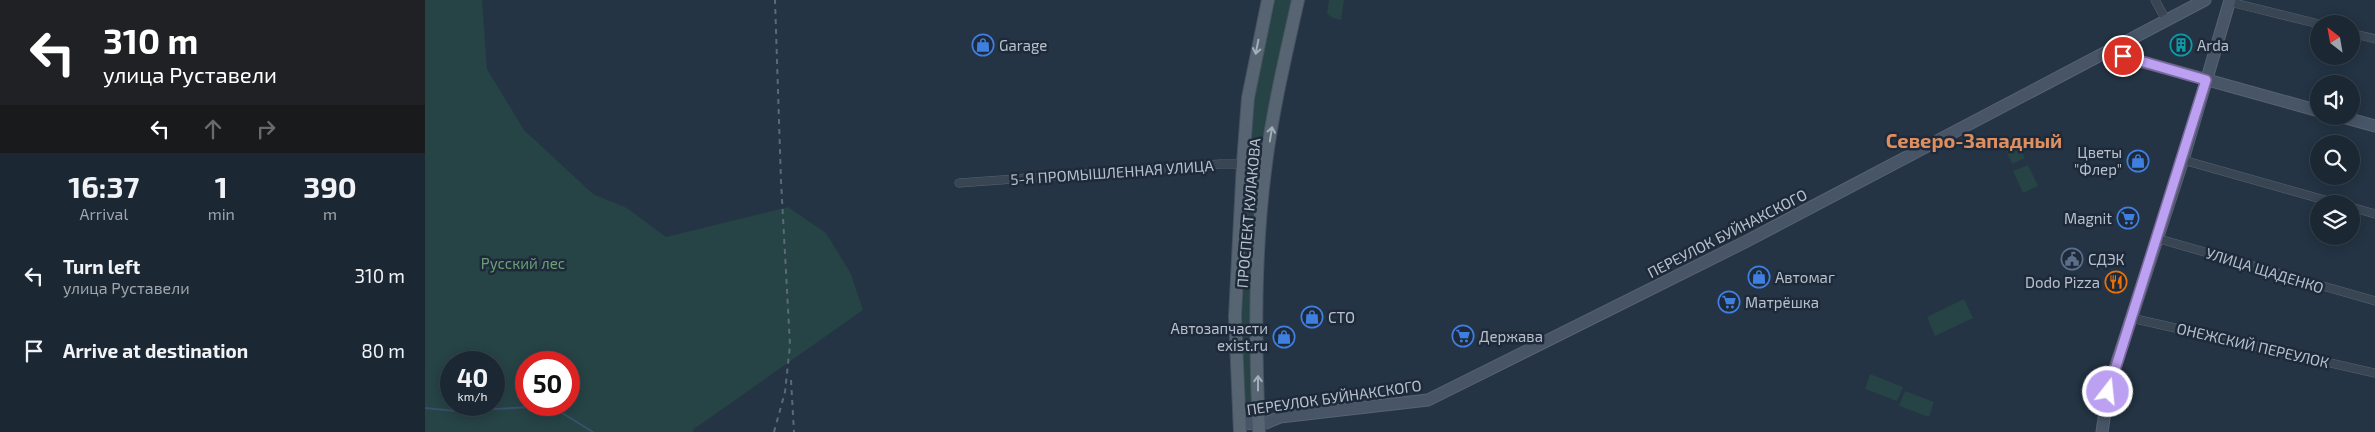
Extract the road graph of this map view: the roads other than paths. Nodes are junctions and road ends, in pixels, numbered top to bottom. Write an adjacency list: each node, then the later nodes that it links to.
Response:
1 (1268, 0): 16 (main road, ПРОСПЕКТ КУЛАКОВА, one-way to 16)
2 (1298, 0): 17 (main road, ПРОСПЕКТ КУЛАКОВА, one-way to 2)
3 (2155, 0): 6 (street)
4 (2205, 0): 6 (street, ПЕРЕУЛОК БУЙНАКСКОГО)
5 (2230, 1): 7 (street); 11 (street)
6 (2166, 20): 10 (street, ПЕРЕУЛОК БУЙНАКСКОГО)
7 (2310, 22)
8 (2360, 35): 9 (street)
9 (2375, 39)
10 (2107, 52): 11 (street); 27 (street, ПЕРЕУЛОК БУЙНАКСКОГО)
11 (2206, 80): 12 (street); 15 (street)
12 (2310, 109)
13 (2360, 122): 14 (street)
14 (2375, 126)
15 (2183, 160): 19 (street); 22 (street)
16 (1243, 163): 17 (street, 5-Я ПРОМЫШЛЕННАЯ УЛИЦА); 18 (street, 5-Я ПРОМЫШЛЕННАЯ УЛИЦА); 26 (main road, ПРОСПЕКТ КУЛАКОВА)
17 (1266, 164): 27 (main road, ПРОСПЕКТ КУЛАКОВА, one-way to 17)
18 (959, 183)
19 (2310, 196)
20 (2360, 210): 21 (street)
21 (2375, 214)
22 (2156, 238): 23 (street, УЛИЦА ЩАДЕНКО); 24 (street)
23 (2375, 301)
24 (2131, 318): 25 (street, ОНЕЖСКИЙ ПЕРЕУЛОК); 28 (street)
25 (2375, 373)
26 (1240, 428): 27 (street, ПЕРЕУЛОК БУЙНАКСКОГО)
27 (1259, 428)
28 (2102, 432)

